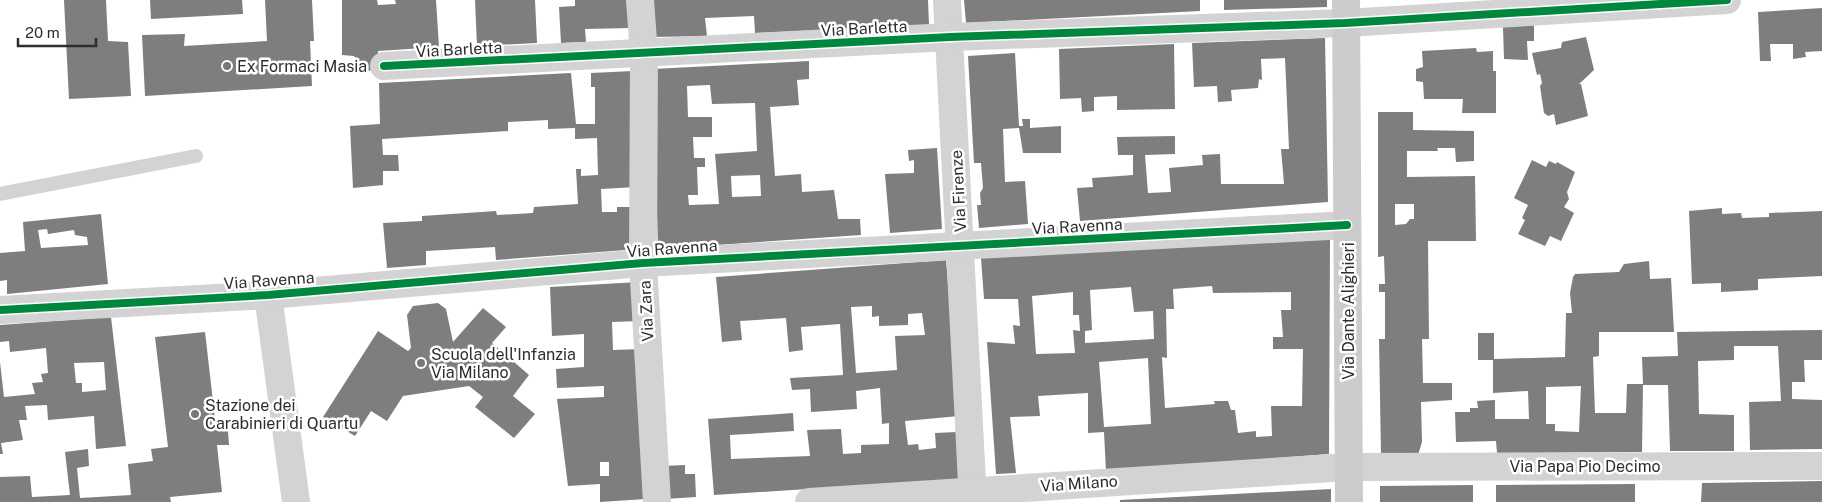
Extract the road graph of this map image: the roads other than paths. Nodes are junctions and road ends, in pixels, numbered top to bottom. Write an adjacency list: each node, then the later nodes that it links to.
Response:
1 (640, 0): 6 (street, Via Zara)
2 (947, 0): 5 (street, Via Firenze)
3 (1727, 0): 4 (street, Via Barletta)
4 (1345, 11): 5 (street, Via Barletta); 10 (street, Via Dante Alighieri)
5 (950, 37): 6 (street, Via Barletta); 11 (street, Via Firenze)
6 (644, 55): 7 (street, Via Barletta); 12 (street, Via Zara)
7 (384, 66)
8 (196, 156): 9 (lane)
9 (0, 194)
10 (1347, 225): 11 (street, Via Ravenna); 16 (street, Via Dante Alighieri)
11 (961, 246): 12 (street, Via Ravenna); 17 (street, Via Firenze)
12 (644, 263): 13 (street, Via Ravenna); 19 (street, Via Zara)
13 (268, 295): 14 (street, Via Ravenna); 18 (street)
14 (0, 310)
15 (1822, 466): 16 (street, Via Papa Pio Decimo)
16 (1348, 467): 17 (street, Via Milano); 21 (street, Via Dante Alighieri)
17 (973, 496): 20 (street, Via Milano)
18 (296, 502)
19 (658, 502)
20 (809, 502)
21 (1349, 502)

